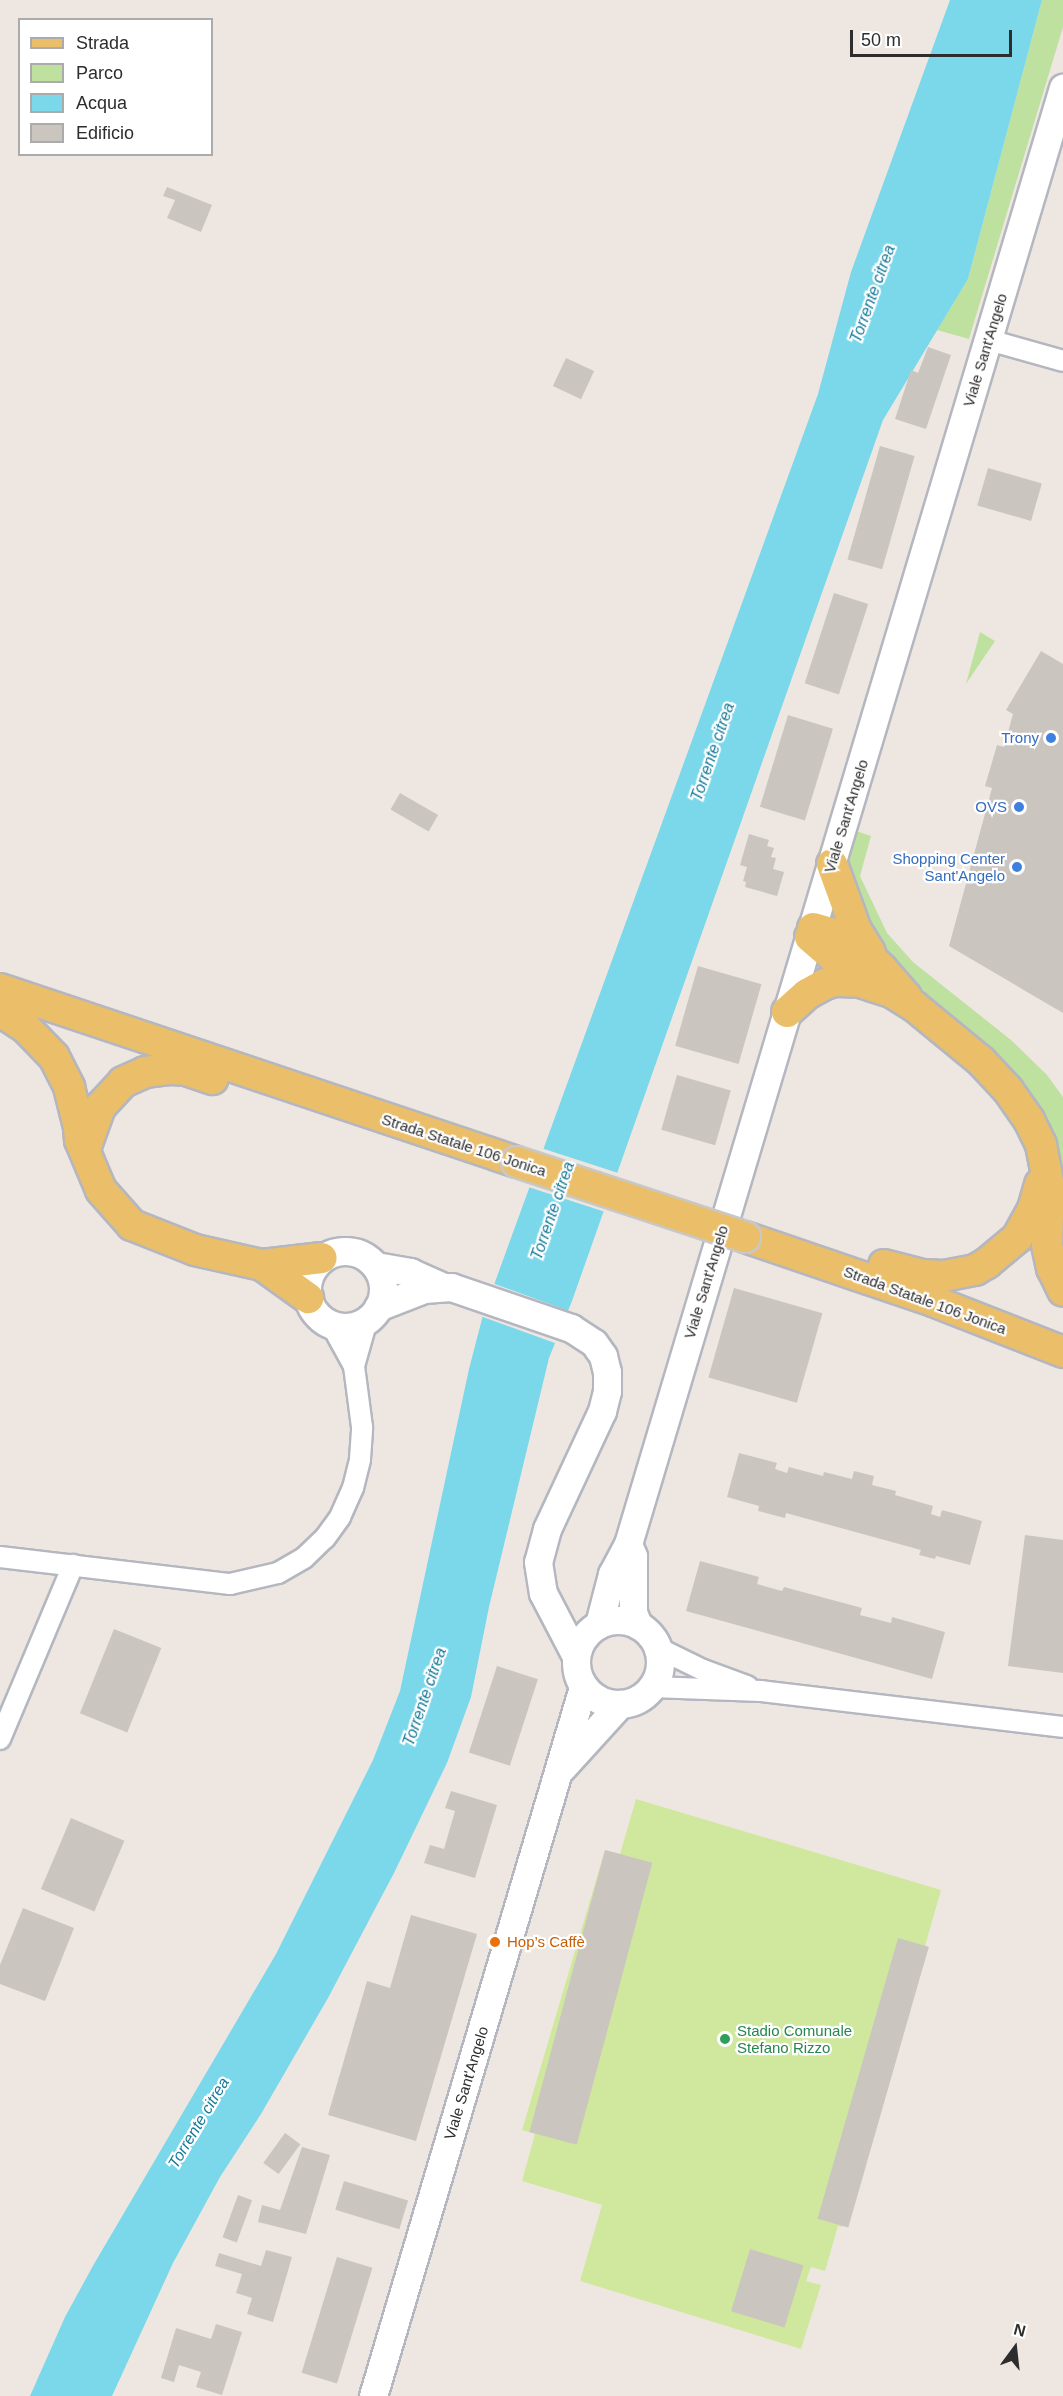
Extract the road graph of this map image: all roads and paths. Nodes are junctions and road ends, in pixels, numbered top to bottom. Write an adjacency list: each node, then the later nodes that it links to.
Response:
1 (1063, 88): 2 (main road, Viale Sant'Angelo)
2 (1056, 137): 3 (main road, Viale Sant'Angelo)
3 (989, 340): 4 (street); 5 (main road, Viale Sant'Angelo)
4 (1063, 361)
5 (832, 864): 6 (main road, Viale Sant'Angelo); 7 (main road)
6 (811, 933): 7 (main road); 10 (main road, Viale Sant'Angelo)
7 (876, 980): 10 (main road); 13 (main road)
8 (0, 989): 11 (main road, Strada Statale 106 Jonica)
9 (0, 1011): 12 (main road)
10 (787, 1012): 25 (main road, Viale Sant'Angelo)
11 (402, 1124): 12 (main road); 14 (main road, Strada Statale 106 Jonica, bridge)
12 (86, 1149): 16 (main road)
13 (1046, 1174): 14 (main road); 19 (main road)
14 (758, 1242): 23 (main road, Strada Statale 106 Jonica)
15 (322, 1258): 16 (main road); 17 (main road); 20 (main road)
16 (262, 1265): 20 (main road)
17 (376, 1266): 18 (main road); 21 (main road)
18 (442, 1286): 21 (main road); 28 (main road)
19 (1063, 1291)
20 (308, 1298): 22 (main road)
21 (372, 1314): 22 (main road); 24 (street)
22 (331, 1324): 24 (street)
23 (1063, 1352)
24 (354, 1366): 27 (street)
25 (628, 1544): 29 (main road, Viale Sant'Angelo); 30 (main road, Viale Sant'Angelo)
26 (0, 1557): 27 (street)
27 (73, 1565): 38 (street)
28 (543, 1593): 29 (main road); 32 (main road)
29 (598, 1625): 30 (main road); 32 (main road)
30 (638, 1625): 31 (main road)
31 (658, 1648): 34 (main road); 35 (street)
32 (576, 1656): 33 (main road)
33 (583, 1686): 36 (main road); 39 (main road, Viale Sant'Angelo)
34 (652, 1687): 35 (street); 36 (main road)
35 (761, 1691): 37 (street)
36 (620, 1704): 39 (main road, Viale Sant'Angelo)
37 (1063, 1727)
38 (0, 1739)
39 (560, 1770): 40 (main road, Viale Sant'Angelo)
40 (373, 2396)

